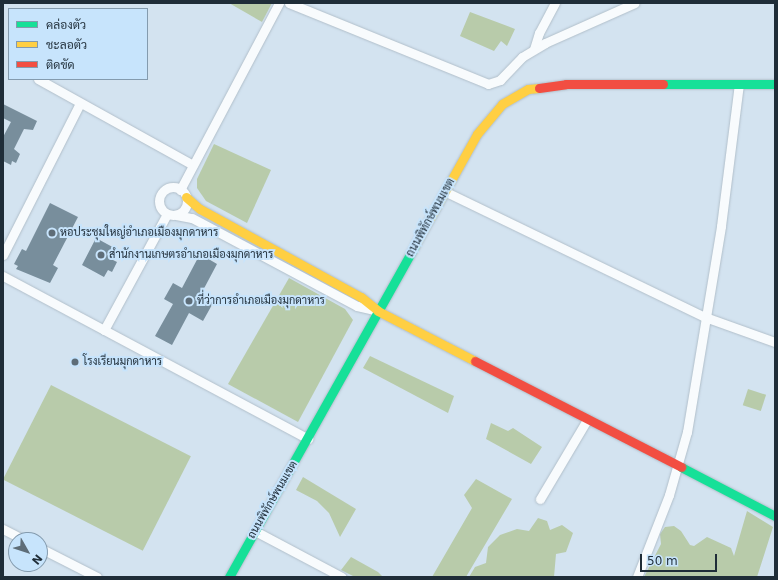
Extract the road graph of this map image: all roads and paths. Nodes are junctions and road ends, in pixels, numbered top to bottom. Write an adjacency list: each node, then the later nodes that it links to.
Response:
1 (279, 3): 10 (street)
2 (290, 3): 5 (street)
3 (555, 3): 5 (street)
4 (634, 3): 5 (street)
5 (534, 49)
6 (40, 80): 9 (street)
7 (739, 84): 8 (main road, ถนนพิทักษ์พนมเขต); 11 (main road, ถนนพิทักษ์พนมเขต); 17 (street)
8 (775, 84)
9 (80, 103): 10 (street); 14 (street)
10 (193, 165): 12 (street)
11 (446, 192): 16 (main road, ถนนพิทักษ์พนมเขต); 17 (street)
12 (183, 193): 13 (street); 13 (street); 16 (main road)
13 (171, 214): 16 (street); 18 (street)
14 (3, 255)
15 (3, 276): 18 (street)
16 (378, 311): 20 (main road); 21 (main road, ถนนพิทักษ์พนมเขต)
17 (705, 318): 19 (street); 22 (street)
18 (104, 330): 21 (street)
19 (775, 342)
20 (587, 420): 22 (main road); 23 (street)
21 (308, 439): 25 (main road, ถนนพิทักษ์พนมเขต)
22 (679, 466): 24 (main road); 30 (street)
23 (540, 498)
24 (775, 516)
25 (255, 531): 28 (main road, ถนนพิทักษ์พนมเขต); 29 (street)
26 (48, 552): 27 (street)
27 (97, 577)
28 (229, 577)
29 (342, 577)
30 (637, 577)

